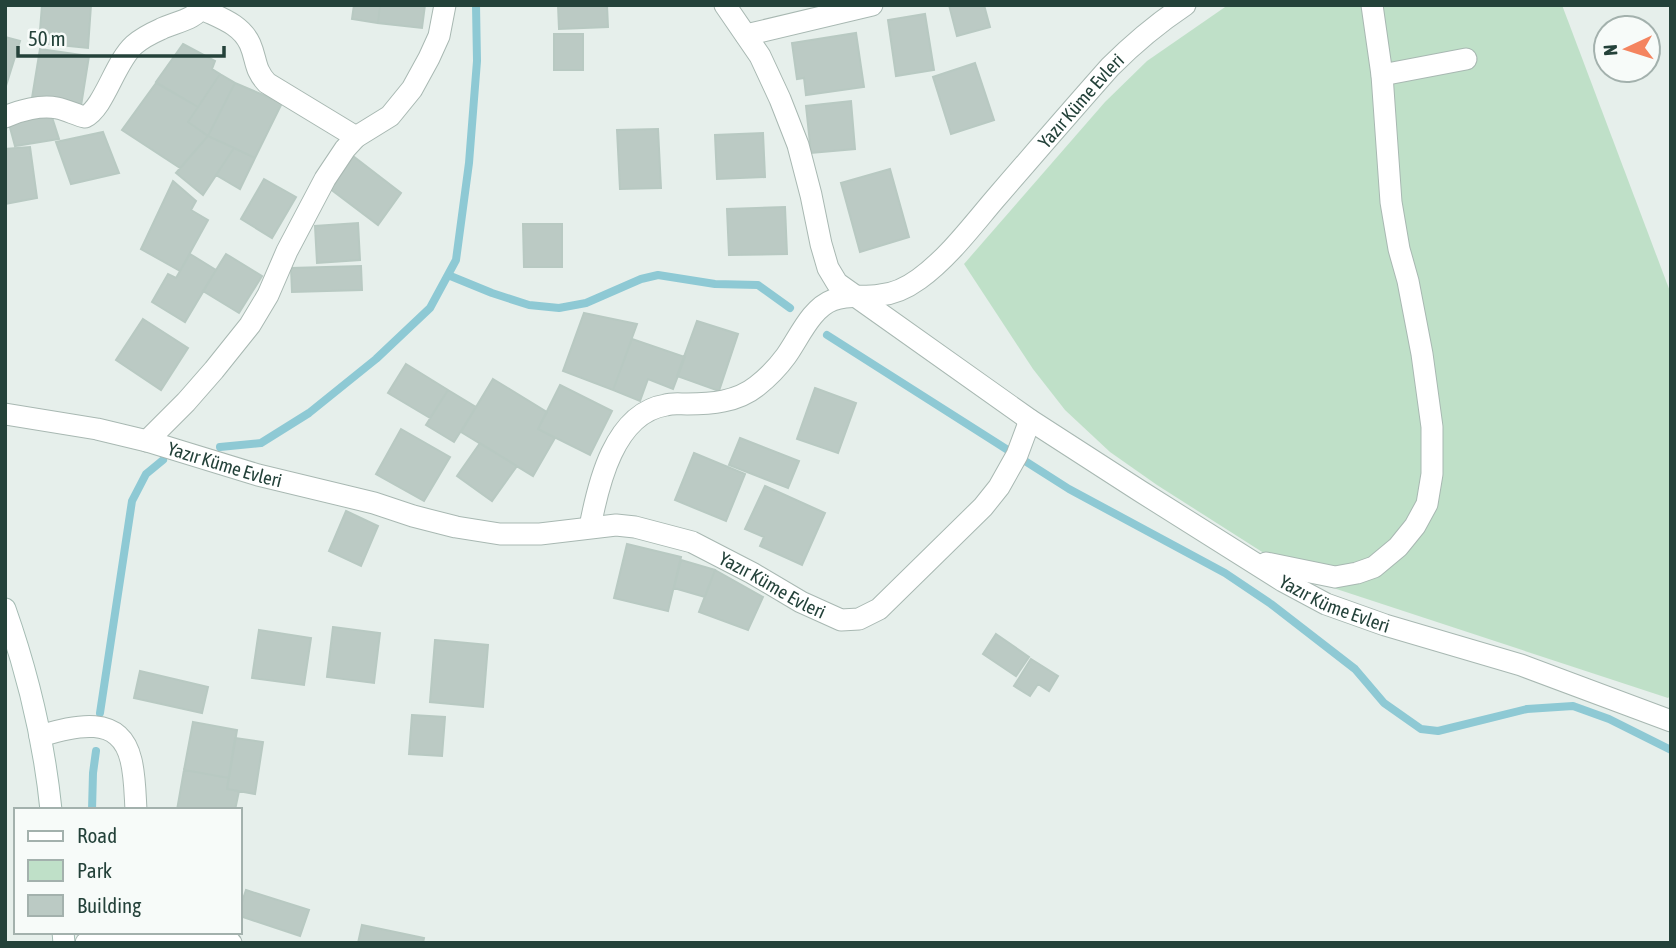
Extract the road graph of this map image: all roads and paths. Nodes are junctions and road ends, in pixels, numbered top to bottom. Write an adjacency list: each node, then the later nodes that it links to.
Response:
1 (445, 5): 11 (street, Yazır Küme Evleri)
2 (725, 5): 7 (street, Yazır Küme Evleri)
3 (872, 5): 7 (street)
4 (1185, 5): 12 (street, Yazır Küme Evleri)
5 (1372, 5): 9 (street)
6 (202, 7): 10 (street); 11 (street)
7 (746, 36): 12 (street, Yazır Küme Evleri)
8 (1466, 59): 9 (street)
9 (1382, 75): 17 (street)
10 (5, 117)
11 (356, 137): 15 (street, Yazır Küme Evleri)
12 (854, 295): 14 (street, Yazır Küme Evleri); 16 (street, Yazır Küme Evleri)
13 (5, 414): 15 (street, Yazır Küme Evleri)
14 (1030, 420): 16 (street, Yazır Küme Evleri); 17 (street, Yazır Küme Evleri)
15 (147, 442): 16 (street, Yazır Küme Evleri)
16 (590, 527)
17 (1249, 559): 19 (street, Yazır Küme Evleri)
18 (5, 610): 20 (street)
19 (1671, 721)
20 (40, 736): 21 (street); 22 (street)
21 (51, 808)
22 (136, 808)
23 (225, 939): 24 (street)
24 (86, 943)

